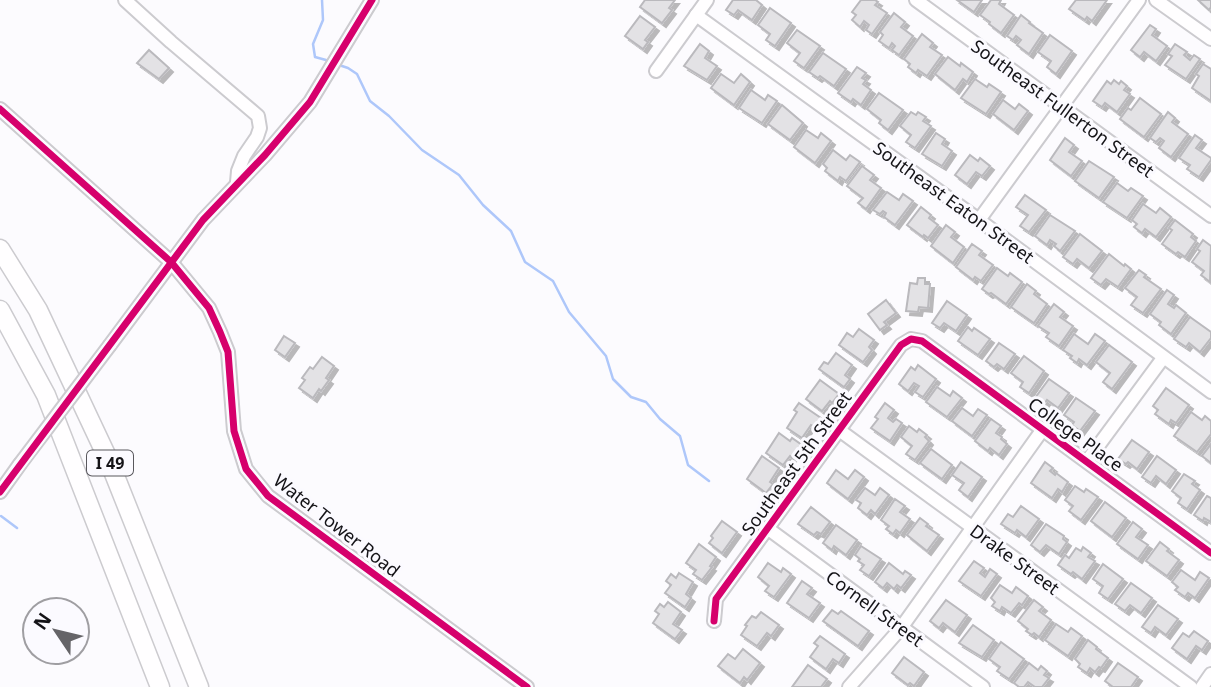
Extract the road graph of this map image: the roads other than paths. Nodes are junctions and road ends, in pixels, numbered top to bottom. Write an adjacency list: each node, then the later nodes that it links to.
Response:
1 (125, 0): 12 (street)
2 (373, 0): 12 (street)
3 (707, 0): 7 (street)
4 (916, 0): 10 (street, Southeast Fullerton Street)
5 (1139, 0): 10 (street)
6 (1156, 0): 8 (street)
7 (696, 15): 9 (street); 14 (street, Southeast Eaton Street)
8 (1211, 39)
9 (656, 71)
10 (1061, 107): 13 (street, Southeast Fullerton Street); 14 (street)
11 (0, 109): 16 (street, Water Tower Road)
12 (237, 182): 16 (street)
13 (1211, 216)
14 (979, 219): 19 (street, Southeast Eaton Street)
15 (0, 249): 32 (highway, I 49)
16 (171, 262): 24 (street, bridge); 33 (street, Water Tower Road)
17 (0, 310): 31 (highway, I 49)
18 (922, 341): 21 (street, College Place); 22 (street, Southeast 5th Street)
19 (1163, 358): 20 (street, Southeast Eaton Street); 23 (street)
20 (1211, 392)
21 (1043, 429): 23 (street, College Place); 25 (street)
22 (839, 430): 25 (street, Drake Street); 26 (street, Southeast 5th Street)
23 (1087, 461): 27 (street, College Place)
24 (0, 492)
25 (972, 527): 29 (street); 36 (street, Drake Street)
26 (767, 528): 28 (street, Southeast 5th Street); 29 (street, Cornell Street)
27 (1211, 553)
28 (714, 621)
29 (901, 628): 34 (street); 35 (street, Cornell Street)
30 (1211, 674): 37 (street)
31 (160, 687)
32 (200, 687)
33 (527, 687)
34 (849, 687)
35 (983, 687)
36 (1191, 687)
37 (1202, 687)

